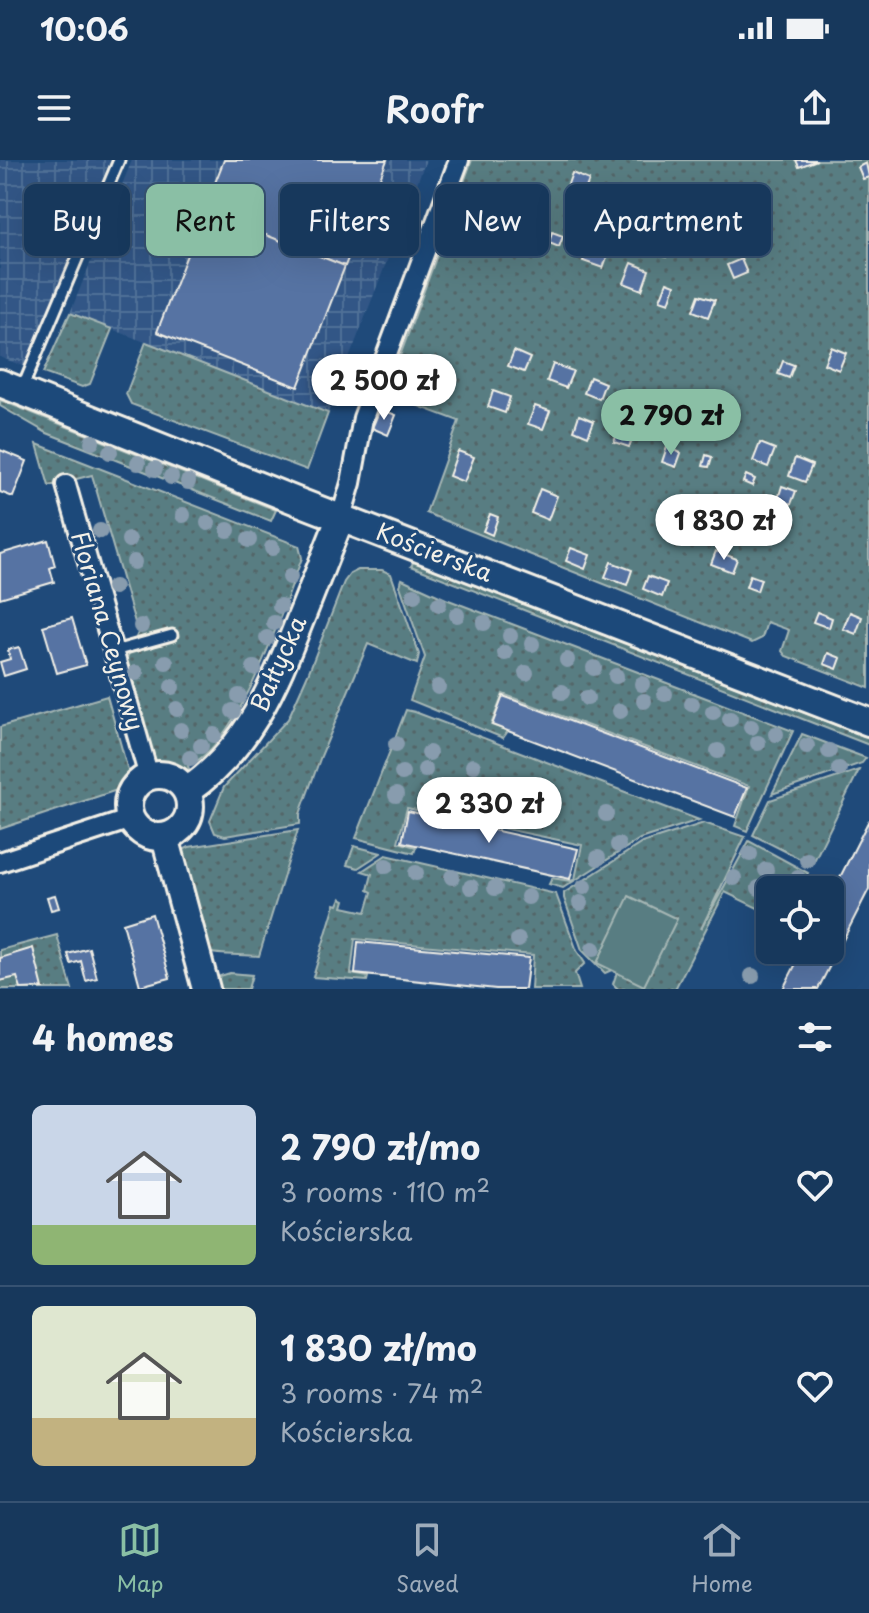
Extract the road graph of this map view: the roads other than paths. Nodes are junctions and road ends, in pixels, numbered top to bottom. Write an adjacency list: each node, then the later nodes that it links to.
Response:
1 (119, 160): 3 (lane)
2 (459, 160): 5 (street)
3 (10, 387): 5 (main road, Kościerska)
4 (66, 485): 7 (street, Floriana Ceynowy)
5 (341, 517): 8 (main road, Kościerska); 10 (main road, Bałtycka)
6 (172, 635): 7 (lane)
7 (114, 651): 9 (street, Floriana Ceynowy)
8 (869, 722)
9 (149, 777): 10 (main road); 11 (main road)
10 (187, 791): 12 (main road)
11 (131, 819): 12 (main road); 13 (street)
12 (165, 837): 14 (main road)
13 (0, 862)
14 (206, 989)

